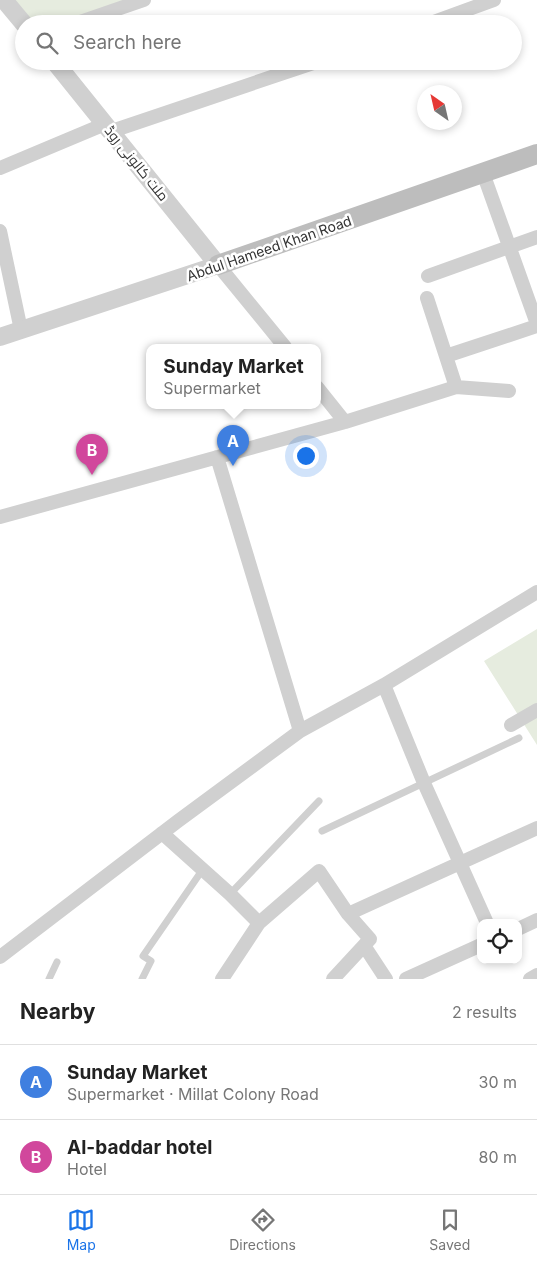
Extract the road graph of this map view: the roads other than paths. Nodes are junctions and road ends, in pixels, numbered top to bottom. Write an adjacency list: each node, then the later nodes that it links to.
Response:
1 (4, 0): 4 (street)
2 (144, 0): 5 (street)
3 (494, 0): 6 (street)
4 (16, 15)
5 (100, 15)
6 (453, 15)
7 (61, 70): 9 (street, ملت کالونی روڈ)
8 (291, 70): 9 (street)
9 (108, 128): 11 (street); 16 (street, ملت کالونی روڈ)
10 (537, 154): 12 (main road, Abdul Hameed Khan Road)
11 (0, 168)
12 (483, 173): 15 (street); 16 (main road, Abdul Hameed Khan Road)
13 (0, 231): 20 (street)
14 (537, 237): 15 (street)
15 (509, 247): 17 (street); 19 (street)
16 (218, 265): 20 (street, Abdul Hameed Khan Road); 22 (street)
17 (428, 276)
18 (427, 298): 23 (street)
19 (537, 325): 23 (street)
20 (21, 330): 21 (street, Abdul Hameed Khan Road)
21 (0, 337)
22 (283, 344)
23 (446, 356): 24 (street)
24 (456, 387): 25 (street); 27 (street)
25 (509, 390)
26 (321, 392): 27 (street)
27 (345, 422): 28 (street)
28 (217, 458): 29 (street); 34 (street)
29 (0, 517)
30 (537, 592): 31 (street)
31 (384, 685): 34 (street); 36 (street)
32 (537, 710): 33 (street)
33 (511, 725)
34 (300, 731): 40 (street)
35 (519, 738): 36 (lane)
36 (424, 783): 39 (lane); 41 (street)
37 (319, 801): 43 (lane)
38 (537, 828): 41 (street)
39 (322, 832)
40 (162, 833): 42 (street); 51 (street)
41 (460, 863): 44 (street); 45 (street)
42 (203, 869): 43 (street); 55 (lane)
43 (230, 894): 47 (street)
44 (348, 914): 47 (street); 49 (street)
45 (485, 919)
46 (537, 920): 48 (street)
47 (259, 923): 56 (street)
48 (522, 927)
49 (364, 947): 57 (street); 58 (street)
50 (477, 947): 59 (street)
51 (0, 956)
52 (57, 962): 54 (lane)
53 (537, 975): 60 (street)
54 (49, 979)
55 (142, 979)
56 (222, 979)
57 (334, 979)
58 (386, 979)
59 (406, 979)
60 (530, 979)

